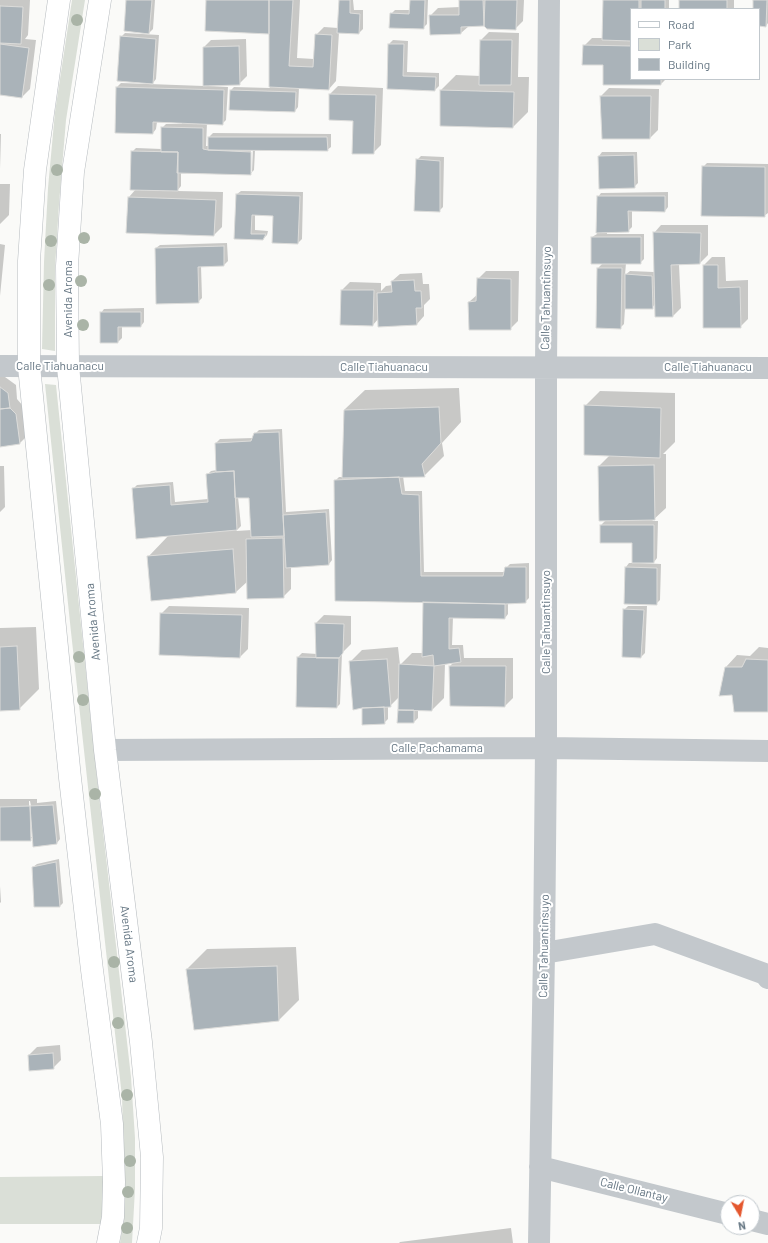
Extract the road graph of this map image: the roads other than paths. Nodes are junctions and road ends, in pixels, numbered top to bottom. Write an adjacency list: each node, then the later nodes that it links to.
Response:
1 (59, 0): 5 (main road)
2 (100, 0): 6 (main road, Avenida Aroma)
3 (549, 0): 7 (street, Calle Tahuantinsuyo)
4 (0, 366): 5 (street, Calle Tiahuanacu)
5 (29, 366): 6 (street, Calle Tiahuanacu); 16 (main road)
6 (68, 366): 7 (street, Calle Tiahuanacu); 10 (main road, Avenida Aroma)
7 (546, 367): 8 (street, Calle Tiahuanacu); 9 (street, Calle Tahuantinsuyo)
8 (768, 368)
9 (546, 748): 10 (street, Calle Pachamama); 11 (street, Calle Pachamama); 12 (street, Calle Tahuantinsuyo)
10 (106, 750): 17 (main road, Avenida Aroma)
11 (768, 751)
12 (544, 953): 13 (street); 14 (street, Calle Tahuantinsuyo)
13 (768, 978)
14 (540, 1166): 15 (street, Calle Ollantay); 18 (street, Calle Tahuantinsuyo)
15 (720, 1212)
16 (108, 1243)
17 (148, 1243)
18 (539, 1243)

